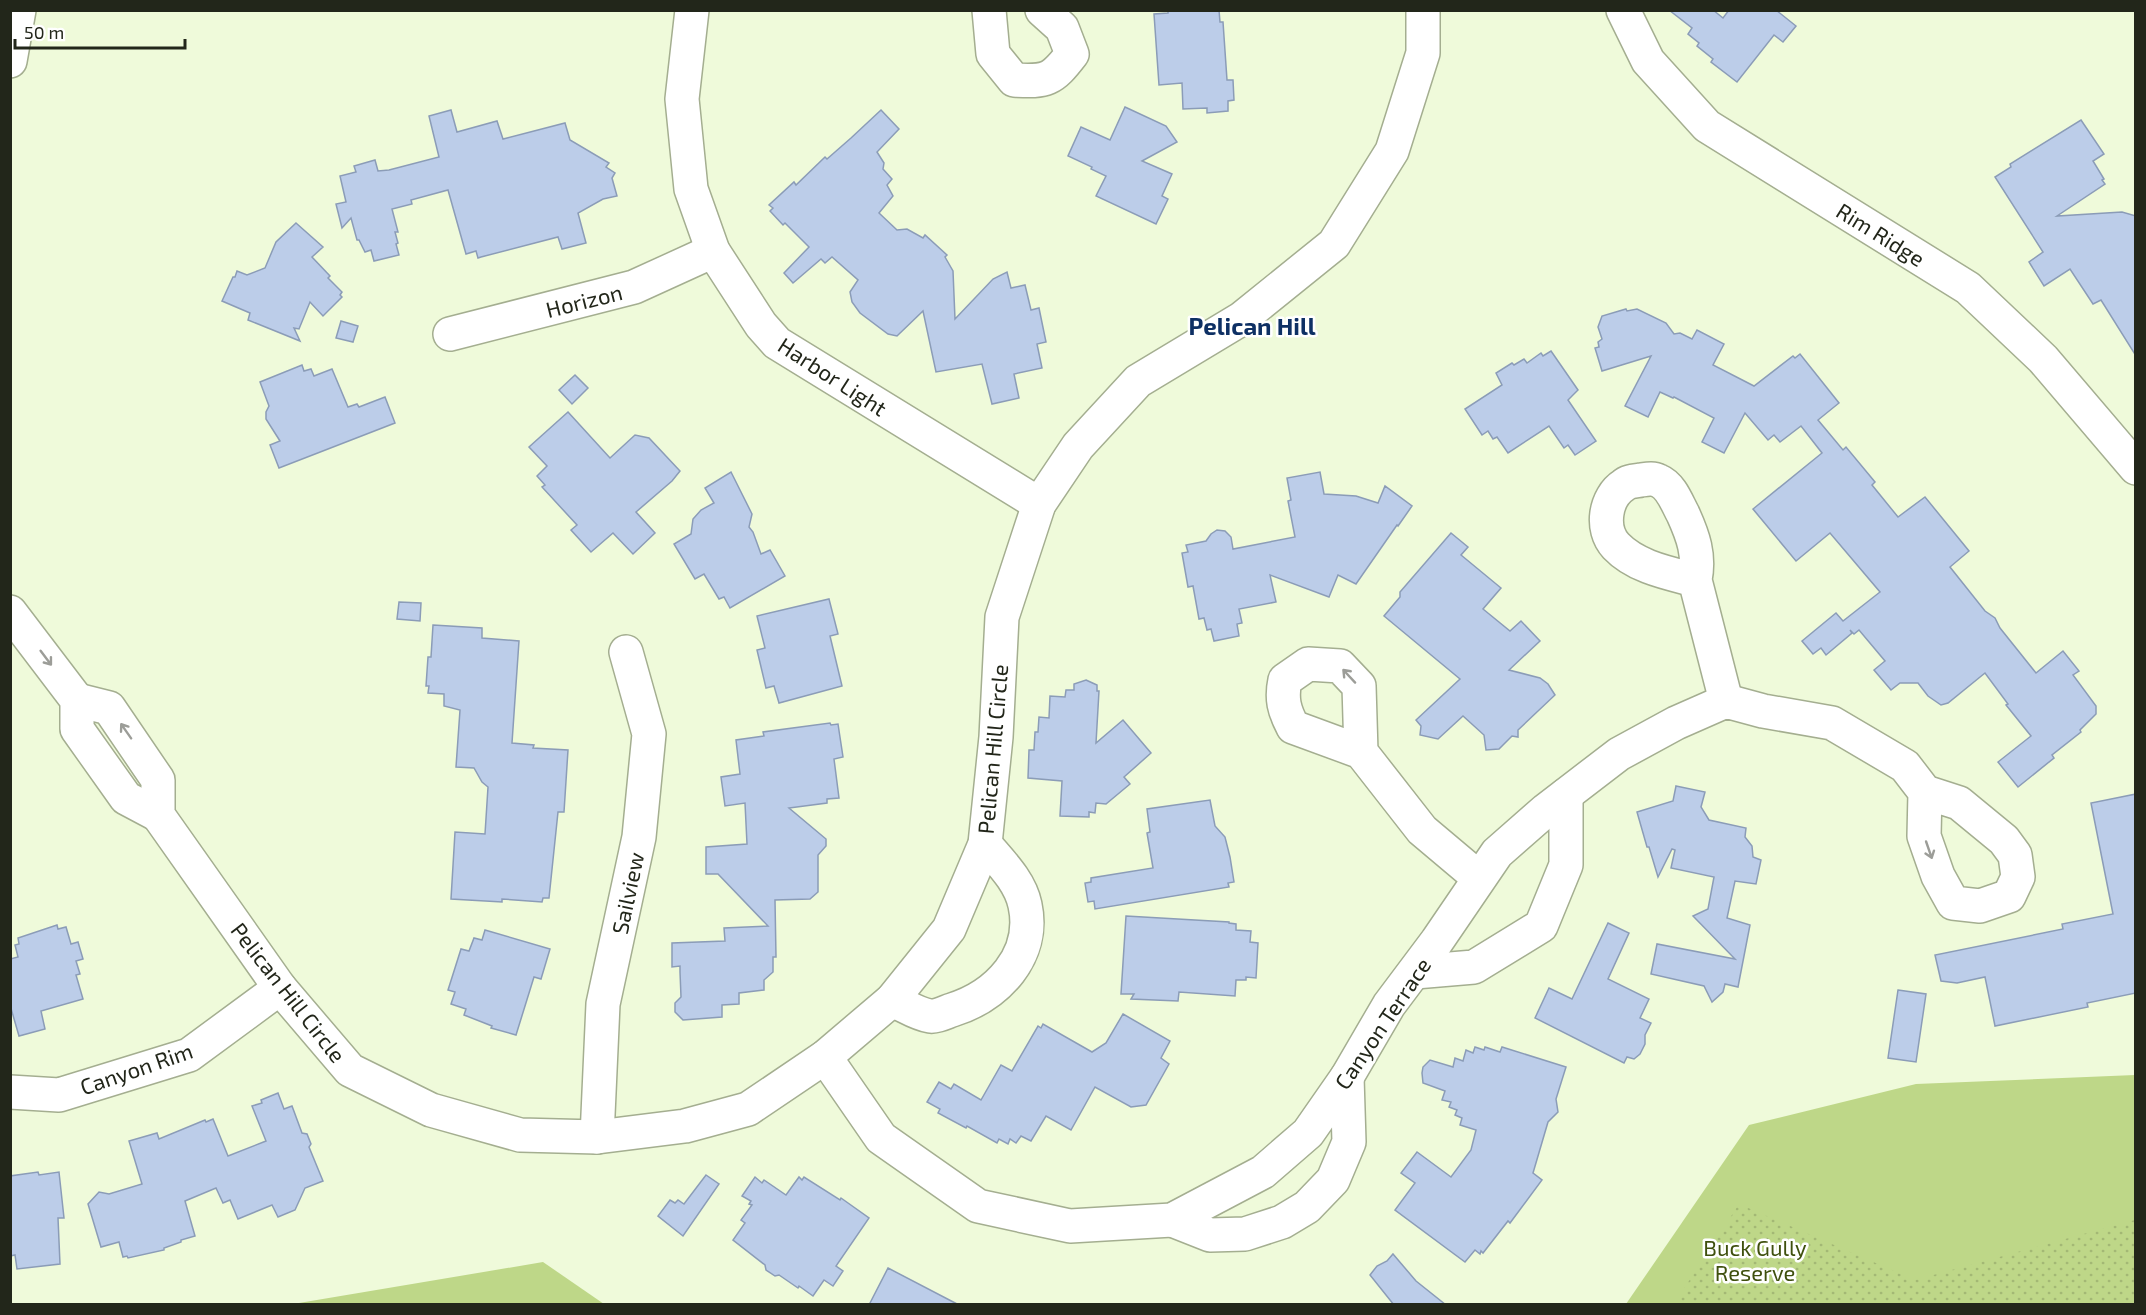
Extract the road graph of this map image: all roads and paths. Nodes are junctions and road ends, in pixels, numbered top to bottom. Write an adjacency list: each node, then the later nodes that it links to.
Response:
1 (19, 10): 7 (street)
2 (692, 10): 8 (street, Harbor Light)
3 (988, 10): 4 (street)
4 (1042, 10)
5 (1423, 10): 11 (street, Pelican Hill Circle)
6 (1623, 10): 10 (street, Rim Ridge)
7 (10, 61)
8 (712, 251): 9 (street, Horizon); 11 (street, Harbor Light)
9 (450, 333)
10 (2136, 468)
11 (1039, 504): 23 (street, Pelican Hill Circle)
12 (1695, 580): 16 (street)
13 (10, 612): 15 (street, one-way to 15)
14 (626, 652): 31 (street, Sailview)
15 (77, 700): 18 (street, one-way to 15); 19 (street, Pelican Hill Circle)
16 (1726, 701): 20 (street); 21 (street, Canyon Terrace)
17 (1361, 752): 24 (street)
18 (152, 770): 19 (street); 22 (street)
19 (115, 781): 22 (street, Pelican Hill Circle)
20 (1925, 792)
21 (1566, 795): 24 (street, Canyon Terrace); 25 (street)
22 (158, 815): 26 (street, Pelican Hill Circle)
23 (985, 844): 27 (street, Pelican Hill Circle); 27 (street)
24 (1479, 878): 25 (street, Canyon Terrace)
25 (1414, 972): 29 (street, Canyon Terrace)
26 (280, 988): 30 (street, Canyon Rim); 31 (street, Pelican Hill Circle)
27 (892, 1000): 28 (street, Pelican Hill Circle)
28 (825, 1057): 31 (street, Pelican Hill Circle); 32 (street, Canyon Terrace)
29 (1347, 1077): 32 (street, Canyon Terrace); 32 (street)
30 (10, 1092)
31 (597, 1137)
32 (1172, 1220)

